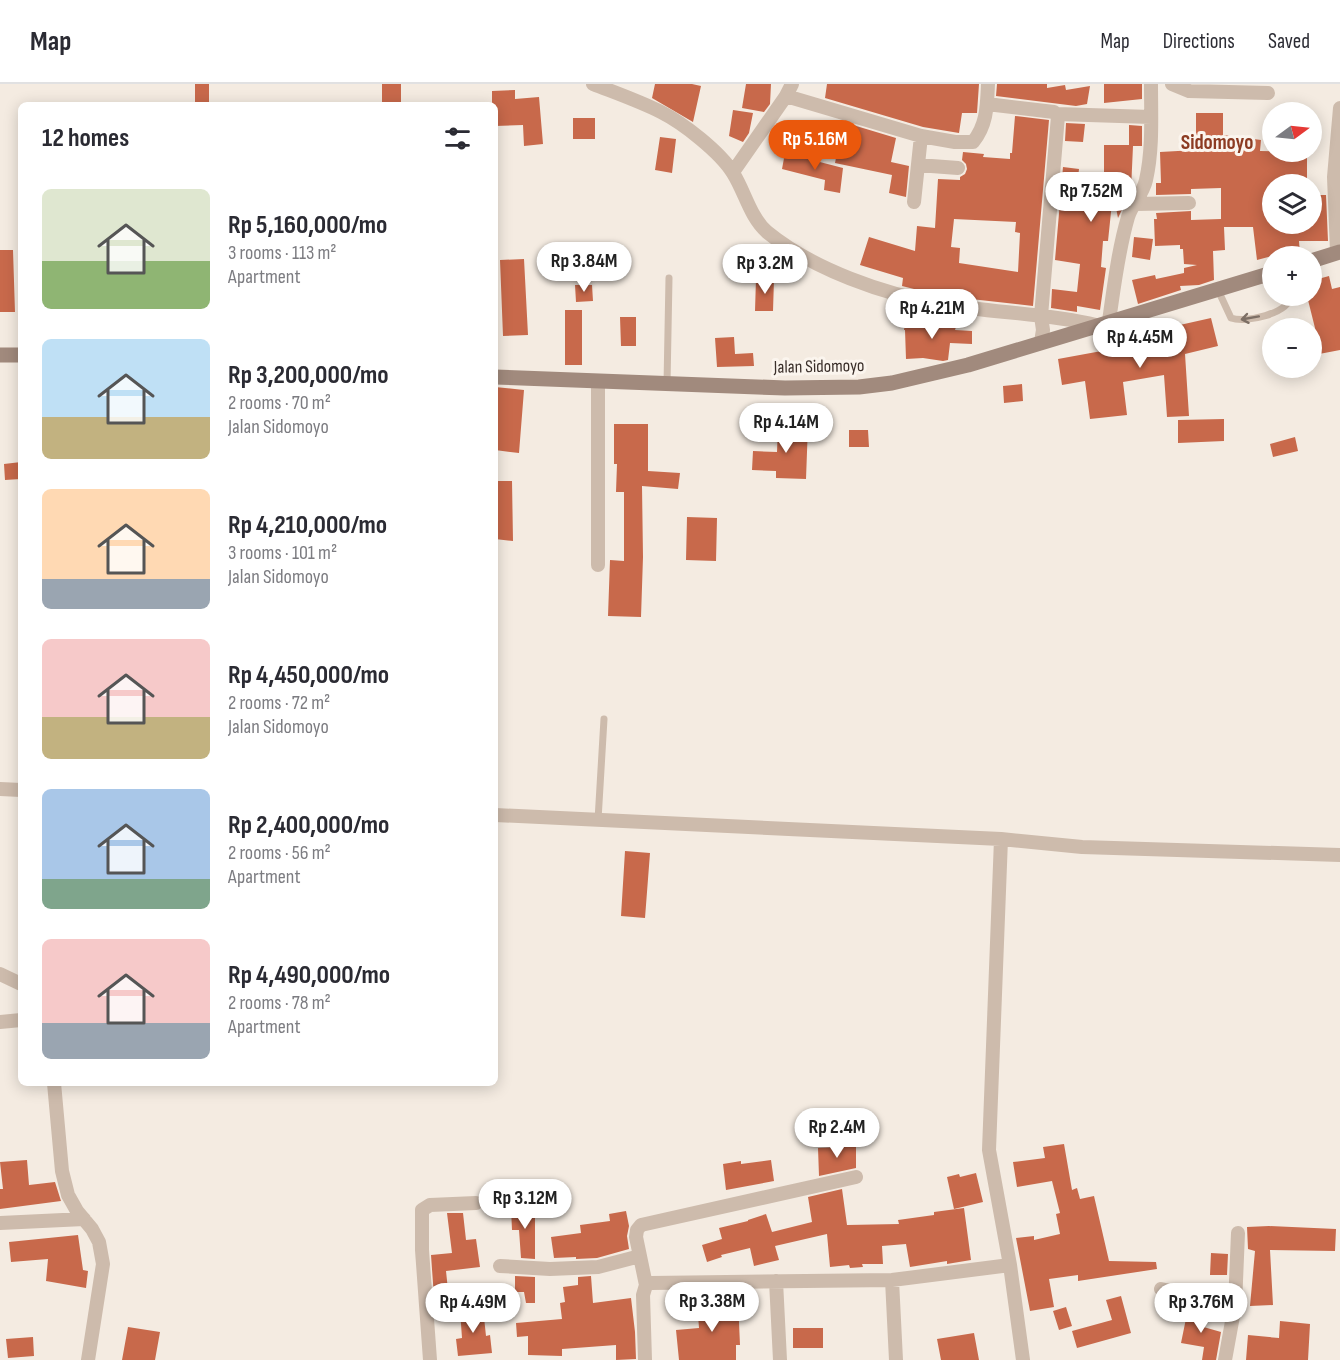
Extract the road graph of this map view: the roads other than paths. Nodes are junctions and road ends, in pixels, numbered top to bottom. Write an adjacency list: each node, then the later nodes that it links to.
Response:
1 (593, 84): 14 (street)
2 (988, 84): 7 (street)
3 (1151, 84): 10 (street)
4 (1172, 84): 6 (street)
5 (789, 90): 11 (street); 14 (street)
6 (1269, 93)
7 (987, 104): 9 (street); 11 (street)
8 (1340, 108): 18 (street)
9 (1057, 114): 10 (street); 24 (street)
10 (1151, 117): 17 (street)
11 (921, 136): 12 (street)
12 (918, 165): 13 (street); 15 (street)
13 (958, 168)
14 (733, 172): 24 (street)
15 (914, 202)
16 (1189, 203): 17 (street)
17 (1136, 204): 25 (street)
18 (1339, 252): 19 (main road)
19 (1322, 257)
20 (1262, 276): 22 (main road, Jalan Sidomoyo)
21 (669, 278): 31 (lane)
22 (1218, 290): 23 (lane, one-way to 22); 25 (main road, Jalan Sidomoyo)
23 (1285, 306)
24 (1041, 316): 25 (street); 26 (street)
25 (1102, 323): 26 (main road, Jalan Sidomoyo)
26 (1041, 342): 31 (main road, Jalan Sidomoyo)
27 (0, 355): 28 (main road)
28 (18, 356)
29 (498, 377): 30 (main road, Jalan Sidomoyo)
30 (598, 382): 31 (main road, Jalan Sidomoyo); 32 (street)
31 (667, 384)
32 (598, 565)
33 (604, 719): 37 (lane)
34 (0, 789): 35 (street)
35 (18, 790)
36 (498, 814): 37 (street)
37 (598, 820): 38 (street)
38 (1001, 839): 39 (street); 51 (street)
39 (1340, 855)
40 (0, 974): 41 (street)
41 (18, 983)
42 (18, 1020): 43 (street)
43 (0, 1022)
44 (54, 1086): 47 (street)
45 (856, 1177): 50 (street)
46 (476, 1203): 59 (street)
47 (84, 1219): 48 (street); 58 (street)
48 (0, 1223)
49 (1238, 1233): 57 (street)
50 (640, 1257): 52 (street); 55 (street)
51 (1010, 1265): 53 (street); 63 (street)
52 (500, 1266)
53 (892, 1280): 54 (street); 62 (street)
54 (776, 1281): 55 (street); 61 (street)
55 (645, 1285): 60 (street)
56 (1161, 1289): 57 (street)
57 (1235, 1305): 64 (street)
58 (88, 1360)
59 (430, 1360)
60 (645, 1360)
61 (780, 1360)
62 (896, 1360)
63 (1023, 1360)
64 (1225, 1360)

